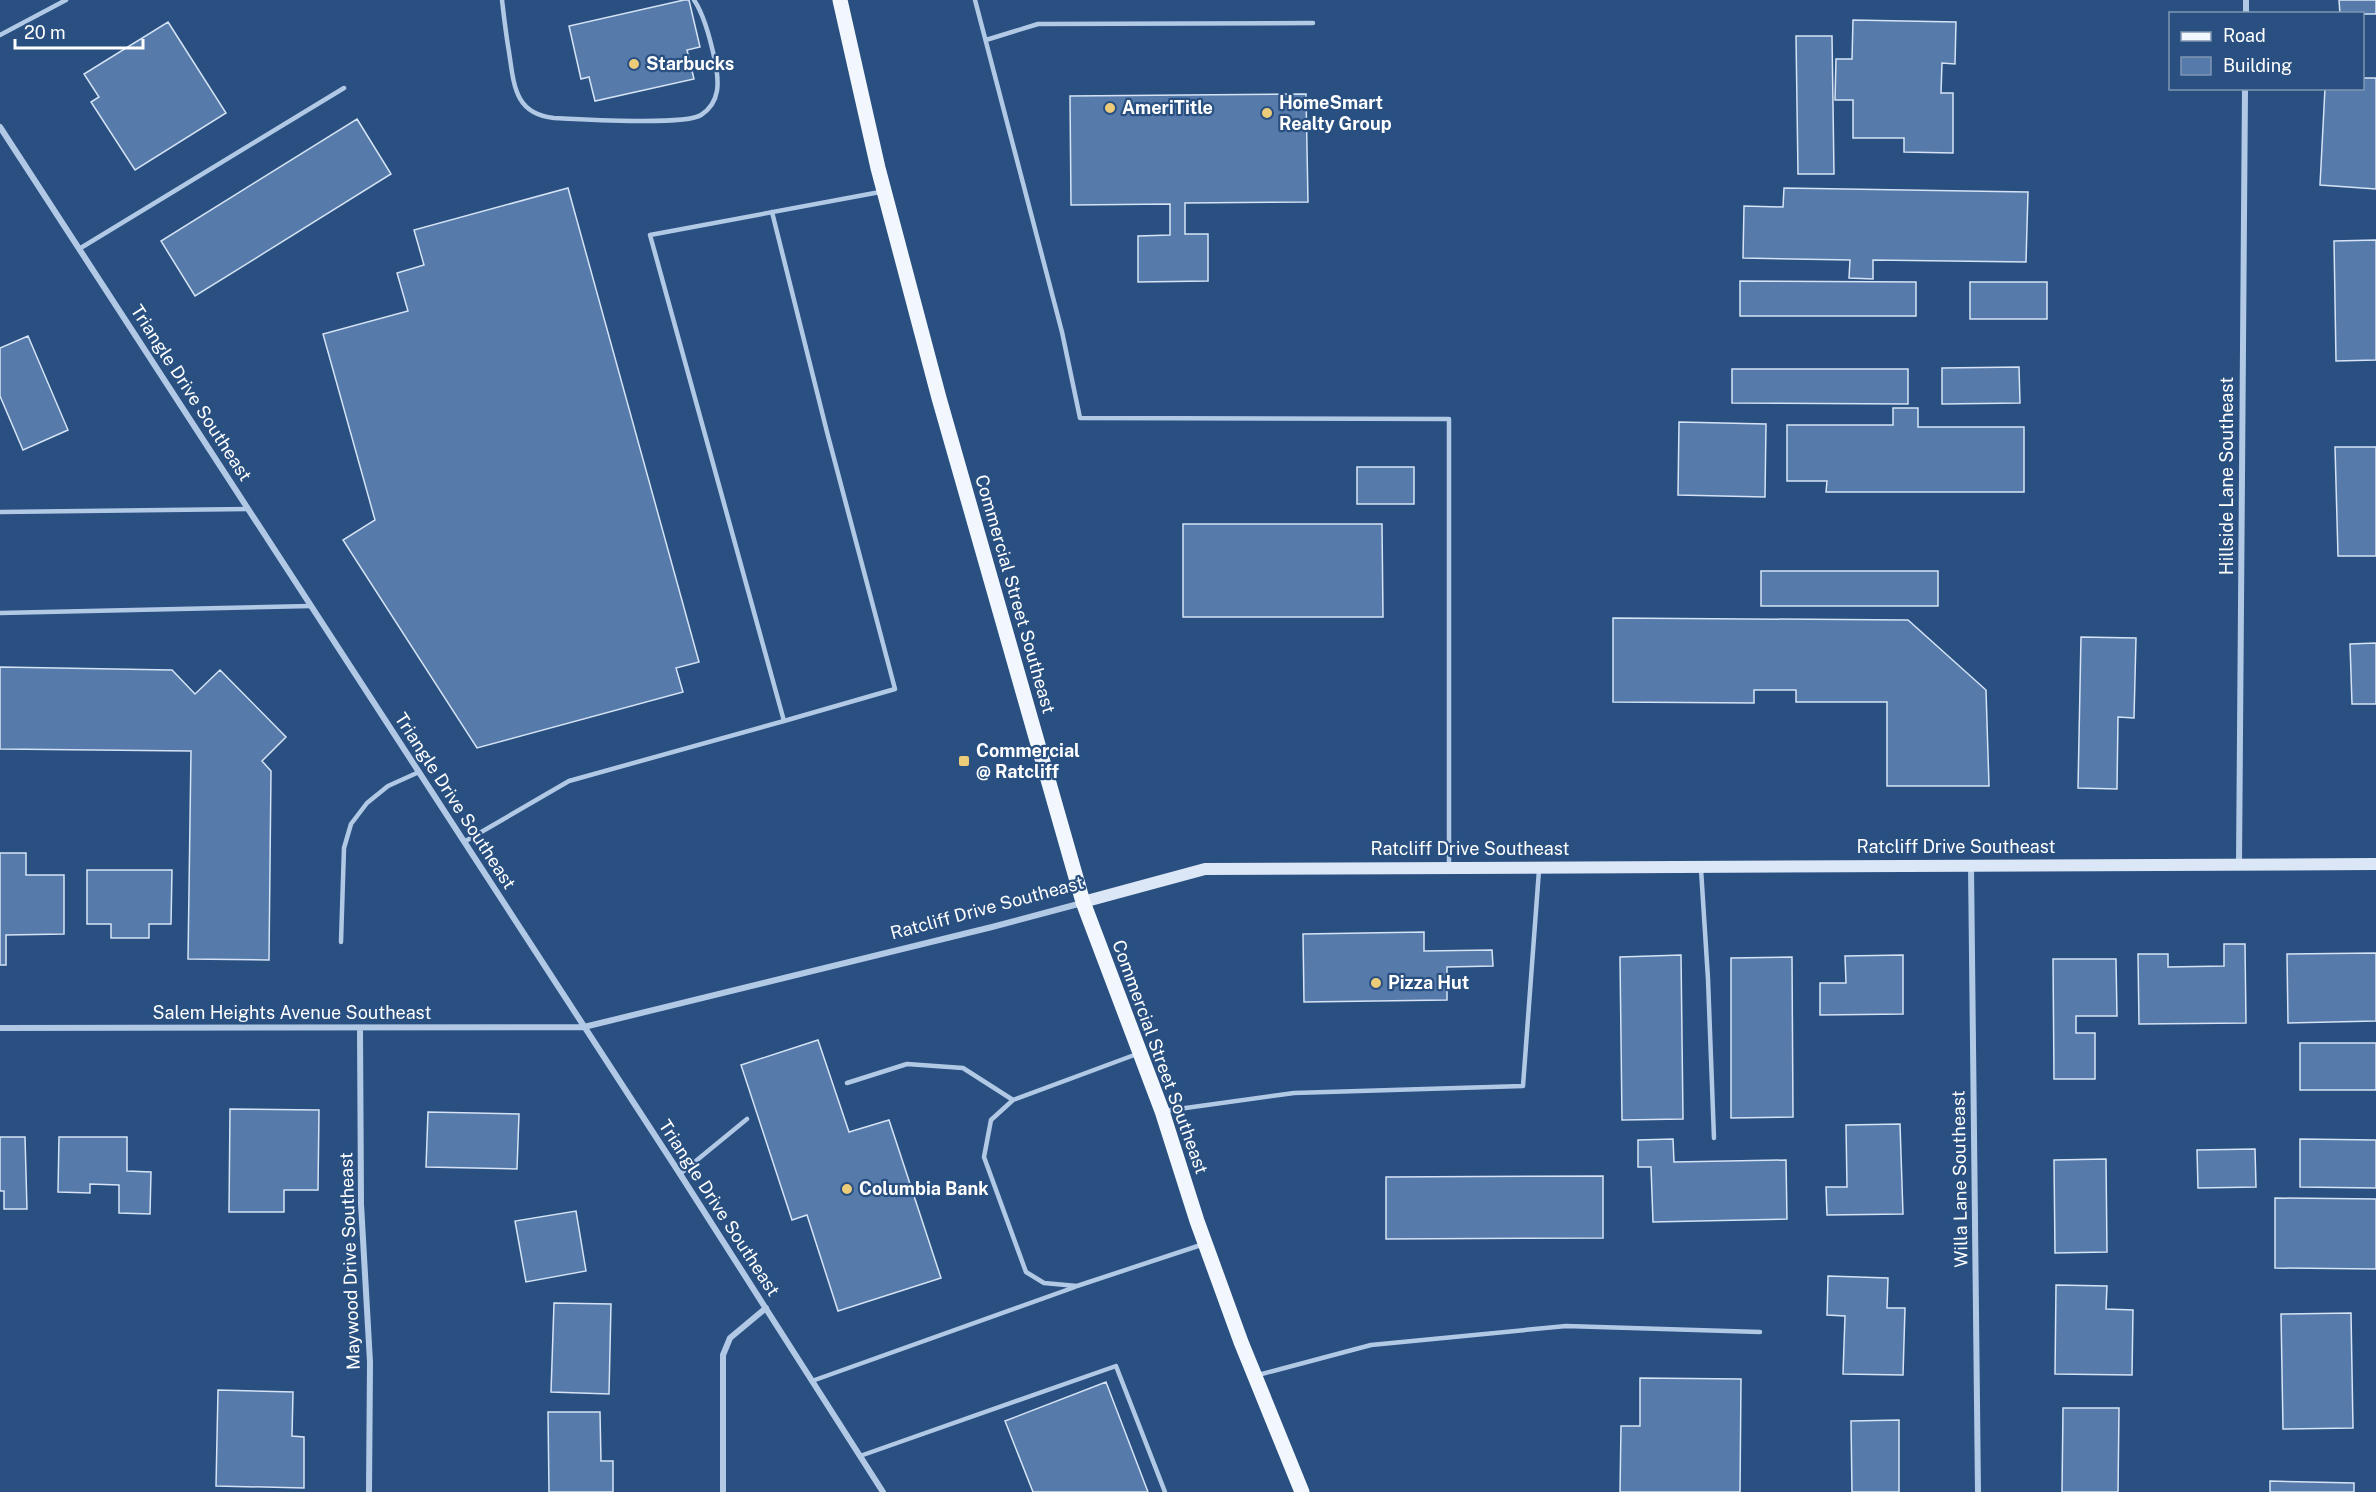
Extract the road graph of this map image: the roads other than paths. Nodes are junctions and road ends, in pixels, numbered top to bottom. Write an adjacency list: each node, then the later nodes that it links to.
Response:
1 (66, 0): 7 (lane)
2 (502, 0): 3 (lane)
3 (694, 0)
4 (840, 0): 12 (main road, Commercial Street Southeast)
5 (975, 0): 8 (lane)
6 (1313, 23): 8 (lane)
7 (0, 34)
8 (986, 40): 26 (lane)
9 (344, 88): 14 (lane)
10 (2246, 90): 22 (street, Hillside Lane Southeast)
11 (0, 127): 14 (street, Triangle Drive Southeast)
12 (884, 191): 13 (lane); 28 (main road, Commercial Street Southeast)
13 (772, 212): 19 (lane); 19 (lane)
14 (79, 249): 15 (street, Triangle Drive Southeast)
15 (248, 509): 16 (lane); 17 (street, Triangle Drive Southeast)
16 (0, 512)
17 (311, 606): 18 (lane); 20 (street, Triangle Drive Southeast)
18 (0, 613)
19 (784, 721): 21 (lane)
20 (419, 772): 21 (street, Triangle Drive Southeast); 29 (lane)
21 (464, 842): 30 (street, Triangle Drive Southeast)
22 (2239, 864): 23 (street, Ratcliff Drive Southeast); 24 (street, Ratcliff Drive Southeast)
23 (2376, 864)
24 (1971, 865): 25 (street, Ratcliff Drive Southeast); 52 (street, Willa Lane Southeast)
25 (1701, 866): 27 (street, Ratcliff Drive Southeast); 38 (lane)
26 (1449, 867): 27 (street, Ratcliff Drive Southeast); 28 (street, Ratcliff Drive Southeast)
27 (1539, 867): 36 (lane)
28 (1083, 902): 30 (street, Ratcliff Drive Southeast); 33 (main road, Commercial Street Southeast)
29 (341, 942)
30 (584, 1027): 32 (street, Salem Heights Avenue Southeast); 39 (street, Triangle Drive Southeast)
31 (0, 1028): 32 (street, Salem Heights Avenue Southeast)
32 (360, 1029): 47 (street, Maywood Drive Southeast)
33 (1140, 1053): 35 (lane); 36 (main road, Commercial Street Southeast)
34 (846, 1083): 35 (lane)
35 (1013, 1100): 41 (lane)
36 (1162, 1111): 40 (main road, Commercial Street Southeast)
37 (747, 1119): 39 (lane)
38 (1714, 1138)
39 (680, 1174): 42 (street, Triangle Drive Southeast)
40 (1205, 1244): 41 (lane); 44 (main road, Commercial Street Southeast)
41 (1077, 1286): 45 (lane)
42 (766, 1308): 45 (street, Triangle Drive Southeast); 48 (street)
43 (1760, 1332): 44 (lane)
44 (1255, 1375): 51 (main road, Commercial Street Southeast)
45 (812, 1381): 46 (street, Triangle Drive Southeast)
46 (860, 1456): 49 (street, Triangle Drive Southeast); 50 (lane)
47 (369, 1492)
48 (723, 1492)
49 (883, 1492)
50 (1165, 1492)
51 (1302, 1492)
52 (1978, 1492)

